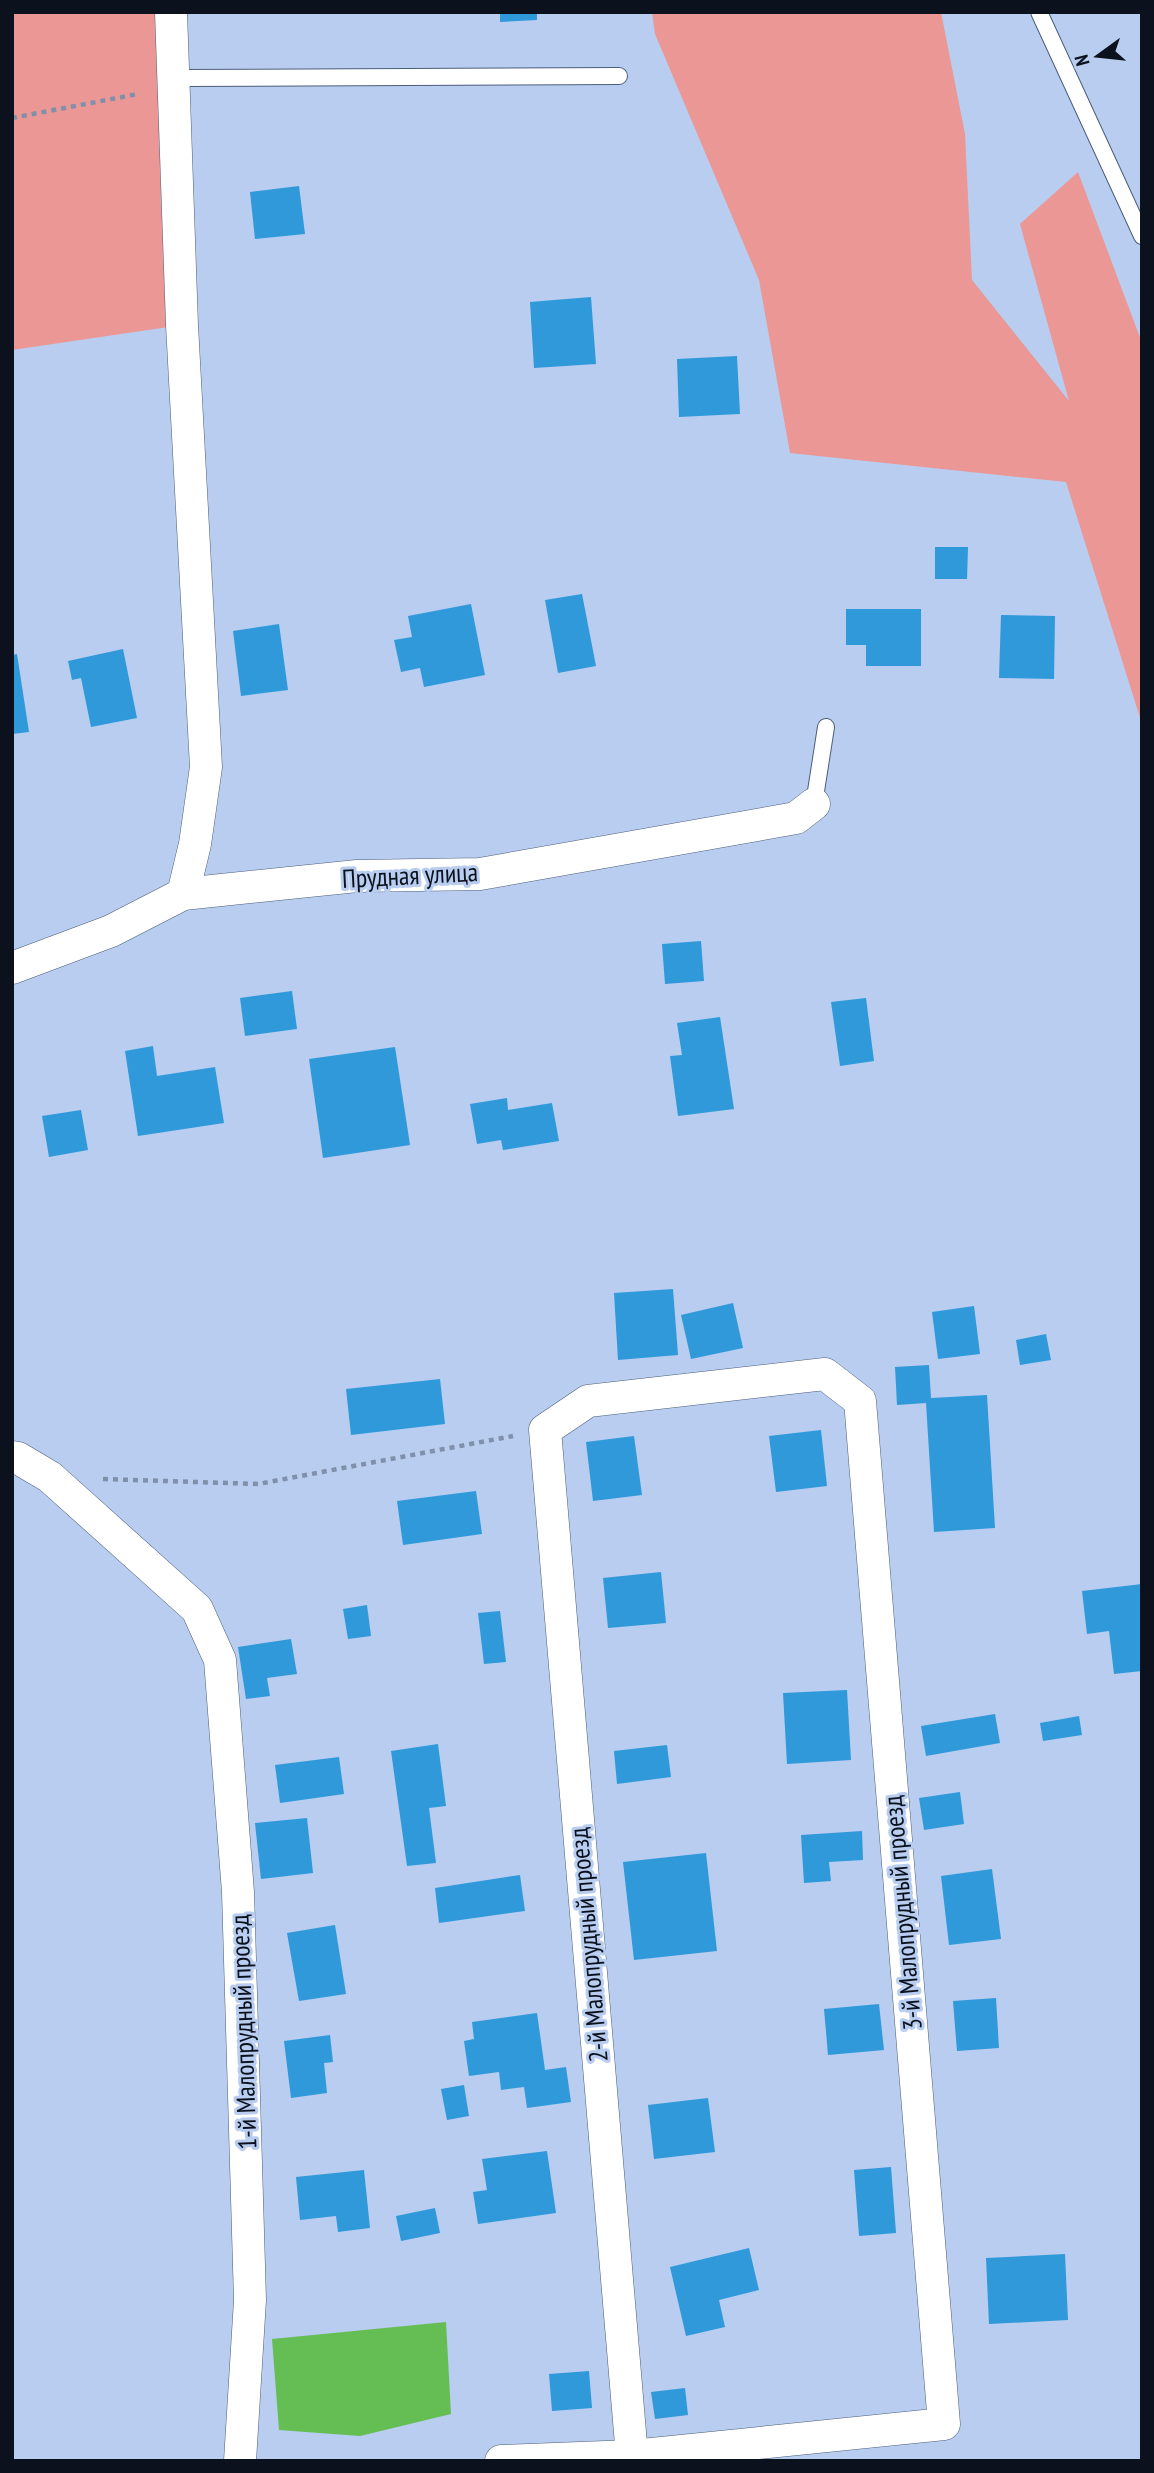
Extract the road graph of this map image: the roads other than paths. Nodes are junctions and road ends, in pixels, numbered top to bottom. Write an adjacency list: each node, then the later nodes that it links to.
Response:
1 (171, 12): 4 (street)
2 (1039, 12): 5 (lane)
3 (619, 76): 4 (lane)
4 (174, 83): 8 (street)
5 (1142, 236)
6 (826, 727): 7 (lane)
7 (814, 804): 8 (street, Прудная улица)
8 (183, 894): 9 (street, Прудная улица)
9 (12, 968)
10 (860, 1401): 12 (street, 3-й Малопрудный проезд); 12 (street, 2-й Малопрудный проезд)
11 (12, 1457): 13 (street, 1-й Малопрудный проезд)
12 (632, 2458): 14 (street)
13 (240, 2461)
14 (501, 2461)

